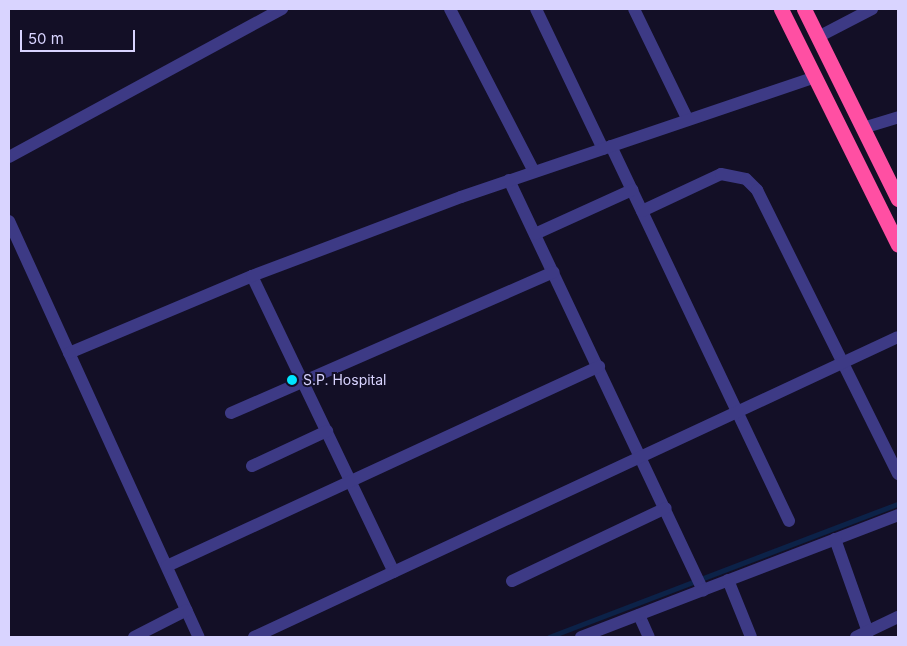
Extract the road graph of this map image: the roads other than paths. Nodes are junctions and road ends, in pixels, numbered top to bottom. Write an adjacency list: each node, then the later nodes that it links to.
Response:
1 (282, 9): 14 (street)
2 (450, 9): 15 (street)
3 (536, 9): 13 (street)
4 (634, 9): 11 (street)
5 (781, 9): 9 (highway)
6 (804, 9): 8 (highway)
7 (872, 9): 8 (street)
8 (818, 37): 12 (highway)
9 (815, 77): 11 (street); 22 (highway)
10 (898, 117): 12 (street)
11 (688, 120): 13 (street)
12 (863, 128): 18 (highway)
13 (607, 147): 15 (street); 17 (street)
14 (9, 157)
15 (534, 172): 16 (street)
16 (509, 180): 21 (street); 24 (street)
17 (632, 190): 19 (street); 21 (street)
18 (897, 195)
19 (642, 211): 27 (street); 30 (street)
20 (9, 221): 26 (street)
21 (535, 234): 23 (street)
22 (898, 245)
23 (553, 272): 28 (street); 29 (street)
24 (252, 276): 26 (street); 29 (street)
25 (898, 337): 27 (street)
26 (69, 353): 41 (street)
27 (843, 364): 30 (street); 35 (street)
28 (599, 366): 33 (street); 36 (street)
29 (303, 382): 31 (street); 32 (street)
30 (736, 412): 33 (street); 39 (street)
31 (231, 413)
32 (327, 432): 34 (street); 36 (street)
33 (642, 455): 37 (street); 42 (street)
34 (252, 466)
35 (898, 474)
36 (351, 483): 41 (street); 42 (street)
37 (666, 508): 44 (street); 45 (street)
38 (897, 520): 40 (street)
39 (789, 521)
40 (835, 539): 43 (street); 49 (street)
41 (167, 566): 46 (street)
42 (394, 572): 52 (street)
43 (728, 580): 45 (street); 55 (street)
44 (512, 581)
45 (700, 582): 47 (street)
46 (187, 610): 50 (street); 51 (street)
47 (639, 615): 53 (street); 54 (street)
48 (898, 618): 49 (street)
49 (868, 632): 56 (street)
50 (134, 637)
51 (199, 637)
52 (254, 637)
53 (581, 637)
54 (649, 637)
55 (751, 637)
56 (856, 637)

